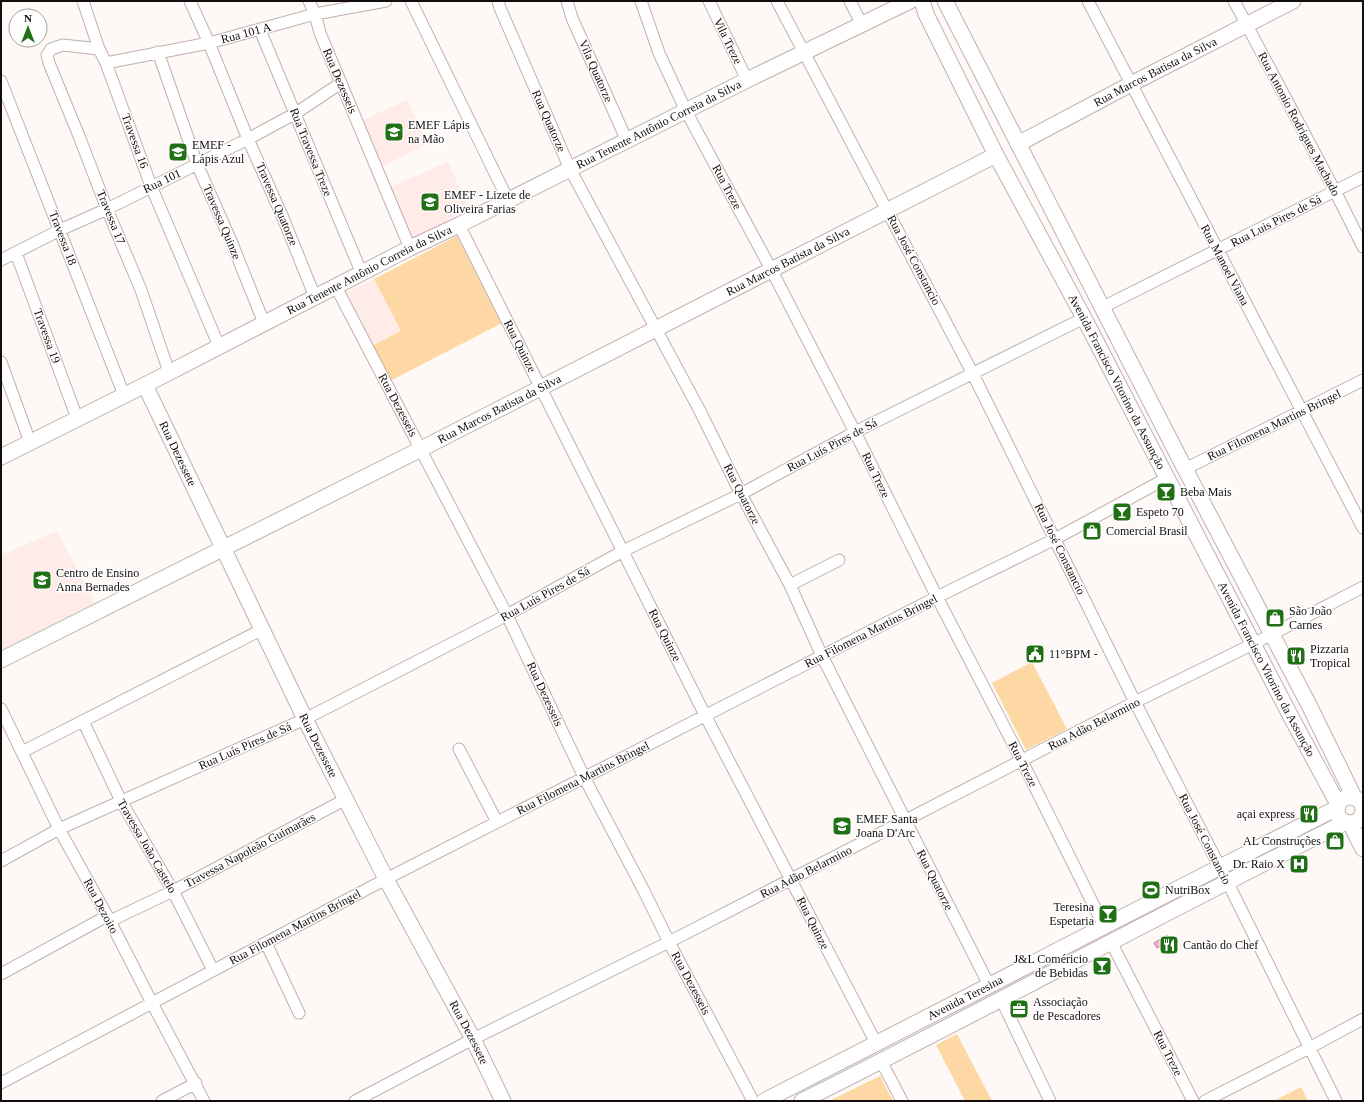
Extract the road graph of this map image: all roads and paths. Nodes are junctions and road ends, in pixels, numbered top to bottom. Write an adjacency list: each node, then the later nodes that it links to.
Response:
1 (83, 1): 23 (street, Travessa 16)
2 (190, 1): 22 (street, Travessa Quatorze)
3 (309, 1): 18 (street, Rua Dezesseis)
4 (386, 1): 18 (street, Rua 101 A)
5 (411, 1): 42 (street)
6 (498, 1): 38 (street, Rua Quatorze)
7 (567, 1): 34 (street, Vila Quatorze)
8 (641, 1): 31 (street, Rua Treze)
9 (709, 1): 27 (street, Vila Treze)
10 (777, 1): 25 (street, Rua José Constancio)
11 (850, 1): 19 (street)
12 (910, 1): 19 (main road, Rua Tenente Antônio Correia da Silva)
13 (922, 1): 36 (main road, Avenida Francisco Vitorino da Assunção)
14 (945, 1): 35 (main road, Avenida Francisco Vitorino da Assunção)
15 (1088, 1): 30 (street, Rua Manoel Viana)
16 (1234, 1): 20 (street, Rua Antonio Rodrigues Machado)
17 (1293, 1): 20 (main road, Rua Marcos Batista da Silva)
18 (315, 14): 21 (street, Rua 101 A); 29 (street, Rua Dezesseis)
19 (862, 25): 25 (main road, Rua Tenente Antônio Correia da Silva)
20 (1246, 26): 30 (main road, Rua Marcos Batista da Silva); 41 (street, Rua Antonio Rodrigues Machado)
21 (260, 30): 22 (street, Rua 101 A); 32 (street, Rua Travessa Treze)
22 (209, 43): 24 (street, Rua 101 A); 33 (street, Travessa Quatorze)
23 (99, 49): 26 (street, Travessa 16); 43 (street, Travessa 17)
24 (158, 52): 26 (street, Rua 101 A); 37 (street, Travessa Quinze)
25 (805, 53): 27 (main road, Rua Tenente Antônio Correia da Silva); 44 (street, Rua José Constancio)
26 (106, 63): 40 (street, Travessa 16)
27 (747, 80): 31 (main road, Rua Tenente Antônio Correia da Silva)
28 (1, 81): 46 (street, Travessa 18)
29 (341, 83): 32 (street, Rua 101); 48 (street, Rua Dezesseis)
30 (1130, 84): 35 (main road, Rua Marcos Batista da Silva); 49 (street, Rua Manoel Viana)
31 (686, 111): 34 (main road, Rua Tenente Antônio Correia da Silva); 52 (street, Rua Treze)
32 (296, 113): 33 (street, Rua 101); 53 (street, Rua Travessa Treze)
33 (248, 139): 37 (street, Rua 101); 55 (street, Travessa Quatorze)
34 (627, 141): 38 (main road, Rua Tenente Antônio Correia da Silva)
35 (1018, 143): 36 (main road); 56 (main road, Avenida Francisco Vitorino da Assunção)
36 (996, 154): 44 (main road, Rua Marcos Batista da Silva); 57 (main road, Avenida Francisco Vitorino da Assunção)
37 (197, 164): 40 (street, Rua 101); 58 (street, Travessa Quinze)
38 (570, 169): 42 (main road, Rua Tenente Antônio Correia da Silva); 59 (street, Rua Quatorze)
39 (1363, 177): 41 (street, Rua Luis Pires de Sá)
40 (151, 186): 43 (street, Rua 101); 60 (street, Travessa 16)
41 (1335, 191): 47 (street, Rua Antonio Rodrigues Machado); 49 (street, Rua Luis Pires de Sá)
42 (508, 200): 45 (main road, Rua Tenente Antônio Correia da Silva)
43 (107, 210): 46 (street, Rua 101); 64 (street, Travessa 17)
44 (888, 210): 52 (main road, Rua Marcos Batista da Silva); 65 (street, Rua José Constancio)
45 (459, 225): 48 (main road, Rua Tenente Antônio Correia da Silva); 68 (street, Rua Quinze)
46 (60, 230): 50 (street, Rua 101); 69 (street, Travessa 18)
47 (1363, 247)
48 (410, 248): 53 (main road, Rua Tenente Antônio Correia da Silva)
49 (1218, 250): 56 (street, Rua Luis Pires de Sá); 70 (street, Rua Manoel Viana)
50 (16, 253): 51 (street, Rua 101); 71 (street, Travessa 19)
51 (1, 260)
52 (771, 269): 59 (main road, Rua Marcos Batista da Silva); 72 (street, Rua Treze)
53 (362, 274): 54 (main road, Rua Tenente Antônio Correia da Silva)
54 (336, 288): 55 (main road, Rua Tenente Antônio Correia da Silva); 74 (street, Rua Dezesseis)
55 (315, 297): 58 (main road, Rua Tenente Antônio Correia da Silva)
56 (1103, 307): 61 (main road, Avenida Francisco Vitorino da Assunção)
57 (1084, 318): 62 (main road, Avenida Francisco Vitorino da Assunção); 65 (street, Rua Luís Pires de Sá)
58 (264, 323): 60 (main road, Rua Tenente Antônio Correia da Silva)
59 (656, 328): 68 (main road, Rua Marcos Batista da Silva); 78 (street, Rua Quatorze)
60 (219, 346): 64 (main road, Rua Tenente Antônio Correia da Silva)
61 (1124, 350): 62 (main road); 76 (main road, Avenida Francisco Vitorino da Assunção)
62 (1106, 360): 77 (main road, Avenida Francisco Vitorino da Assunção)
63 (1, 362): 73 (street)
64 (169, 372): 67 (main road, Rua Tenente Antônio Correia da Silva)
65 (974, 374): 72 (street, Rua Luís Pires de Sá); 80 (street, Rua José Constancio)
66 (1363, 380): 70 (street, Rua Filomena Martins Bringel)
67 (145, 385): 69 (main road, Rua Tenente Antônio Correia da Silva); 81 (main road, Rua Dezessete)
68 (541, 387): 74 (main road, Rua Marcos Batista da Silva); 82 (street, Rua Quinze)
69 (124, 395): 71 (main road, Rua Tenente Antônio Correia da Silva)
70 (1302, 411): 76 (street, Rua Filomena Martins Bringel); 79 (street, Rua Manoel Viana)
71 (77, 418): 73 (main road, Rua Tenente Antônio Correia da Silva)
72 (855, 432): 78 (street, Rua Luís Pires de Sá); 86 (street, Rua Treze)
73 (30, 442): 75 (main road, Rua Tenente Antônio Correia da Silva)
74 (421, 449): 81 (main road, Rua Marcos Batista da Silva); 87 (street, Rua Dezesseis)
75 (1, 457)
76 (1185, 469): 77 (main road); 89 (main road, Avenida Francisco Vitorino da Assunção)
77 (1167, 478): 80 (street, Rua Filomena Martins Bringel); 90 (main road, Avenida Francisco Vitorino da Assunção)
78 (741, 494): 82 (street, Rua Luís Pires de Sá); 84 (street, Rua Quatorze)
79 (1363, 528)
80 (1055, 539): 86 (street, Rua Filomena Martins Bringel); 93 (street, Rua José Constancio)
81 (222, 548): 88 (main road, Rua Dezessete); 92 (main road, Rua Marcos Batista da Silva)
82 (623, 551): 87 (street, Rua Luís Pires de Sá); 97 (street, Rua Quinze)
83 (839, 560): 84 (street)
84 (790, 585): 91 (street, Rua Quatorze)
85 (1363, 587): 89 (street, Rua Adão Belarmino)
86 (937, 597): 91 (street, Rua Filomena Martins Bringel); 103 (street, Rua Treze)
87 (507, 615): 98 (street, Rua Luís Pires de Sá); 104 (street, Rua Dezesseis)
88 (261, 630): 98 (main road, Rua Dezessete); 99 (street)
89 (1272, 634): 90 (street, Rua Adão Belarmino); 94 (main road, Avenida Francisco Vitorino da Assunção)
90 (1253, 644): 93 (street, Rua Adão Belarmino); 96 (main road, Avenida Francisco Vitorino da Assunção)
91 (822, 656): 97 (street, Rua Filomena Martins Bringel); 110 (street, Rua Quatorze)
92 (1, 660)
93 (1135, 702): 103 (street, Rua Adão Belarmino); 115 (street, Rua José Constancio)
94 (1309, 705): 96 (main road); 105 (main road, Avenida Francisco Vitorino da Assunção)
95 (1, 709): 100 (street, Rua Dezoito)
96 (1290, 714): 108 (main road, Avenida Francisco Vitorino da Assunção)
97 (706, 715): 104 (street, Rua Filomena Martins Bringel); 117 (street, Rua Quinze)
98 (305, 719): 106 (main road, Rua Dezessete); 107 (street, Rua Luís Pires de Sá)
99 (83, 722): 102 (street); 107 (street, Travessa João Castelo)
100 (4, 723): 102 (street, Rua Dezoito)
101 (460, 749): 111 (street)
102 (22, 752): 112 (street, Rua Dezoito)
103 (1022, 761): 110 (street, Rua Adão Belarmino); 121 (street, Rua Treze)
104 (584, 777): 111 (street, Rua Filomena Martins Bringel); 122 (street, Rua Dezesseis)
105 (1358, 797): 108 (main road); 109 (main road)
106 (346, 799): 116 (main road, Rua Dezessete); 119 (street, Travessa Napoleão Guimarães)
107 (121, 801): 112 (street, Rua Luís Pires de Sá); 119 (street, Travessa João Castelo)
108 (1338, 806): 109 (main road); 115 (main road, Avenida Teresina)
109 (1355, 820): 113 (main road); 118 (main road, Avenida Teresina)
110 (906, 821): 117 (street, Rua Adão Belarmino); 127 (street, Rua Quatorze)
111 (496, 822): 116 (street, Rua Filomena Martins Bringel)
112 (59, 829): 114 (street, Rua Luís Pires de Sá); 120 (street, Rua Dezoito)
113 (1363, 849)
114 (1, 861)
115 (1220, 866): 118 (street, Rua José Constancio); 121 (main road, Avenida Teresina)
116 (386, 879): 124 (street, Rua Filomena Martins Bringel); 134 (main road, Rua Dezessete)
117 (790, 879): 122 (street, Rua Adão Belarmino); 135 (street, Rua Quinze)
118 (1227, 881): 123 (main road, Avenida Teresina); 136 (street, Rua José Constancio)
119 (173, 891): 120 (street, Travessa Napoleão Guimarães); 125 (street, Travessa João Castelo)
120 (109, 918): 126 (street, Travessa Napoleão Guimarães); 129 (street, Rua Dezoito)
121 (1104, 926): 127 (main road, Avenida Teresina)
122 (670, 942): 134 (street, Rua Adão Belarmino); 144 (street, Rua Dezesseis)
123 (1111, 942): 128 (main road, Avenida Teresina); 149 (street, Rua Treze)
124 (266, 943): 125 (street, Rua Filomena Martins Bringel); 130 (street)
125 (213, 970): 129 (street, Rua Filomena Martins Bringel)
126 (1, 974)
127 (989, 985): 131 (main road, Avenida Teresina)
128 (1001, 999): 133 (main road, Avenida Teresina); 148 (street)
129 (152, 1003): 138 (street, Rua Filomena Martins Bringel); 139 (street, Rua Dezoito)
130 (299, 1014)
131 (924, 1018): 133 (main road); 135 (main road, Avenida Teresina)
132 (1363, 1019): 136 (street)
133 (933, 1035): 137 (main road, Avenida Teresina)
134 (473, 1039): 142 (street, Rua Adão Belarmino); 143 (main road, Rua Dezessete)
135 (876, 1043): 145 (main road, Avenida Teresina)
136 (1309, 1048): 150 (street); 151 (street, Rua José Constancio)
137 (882, 1061): 146 (main road, Avenida Teresina); 147 (street)
138 (1, 1083)
139 (196, 1083): 140 (street); 141 (street, Rua Dezoito)
140 (162, 1101)
141 (204, 1101)
142 (355, 1101)
143 (503, 1101)
144 (753, 1101)
145 (764, 1101)
146 (802, 1101)
147 (902, 1101)
148 (1050, 1101)
149 (1193, 1101)
150 (1206, 1101)
151 (1336, 1101)

